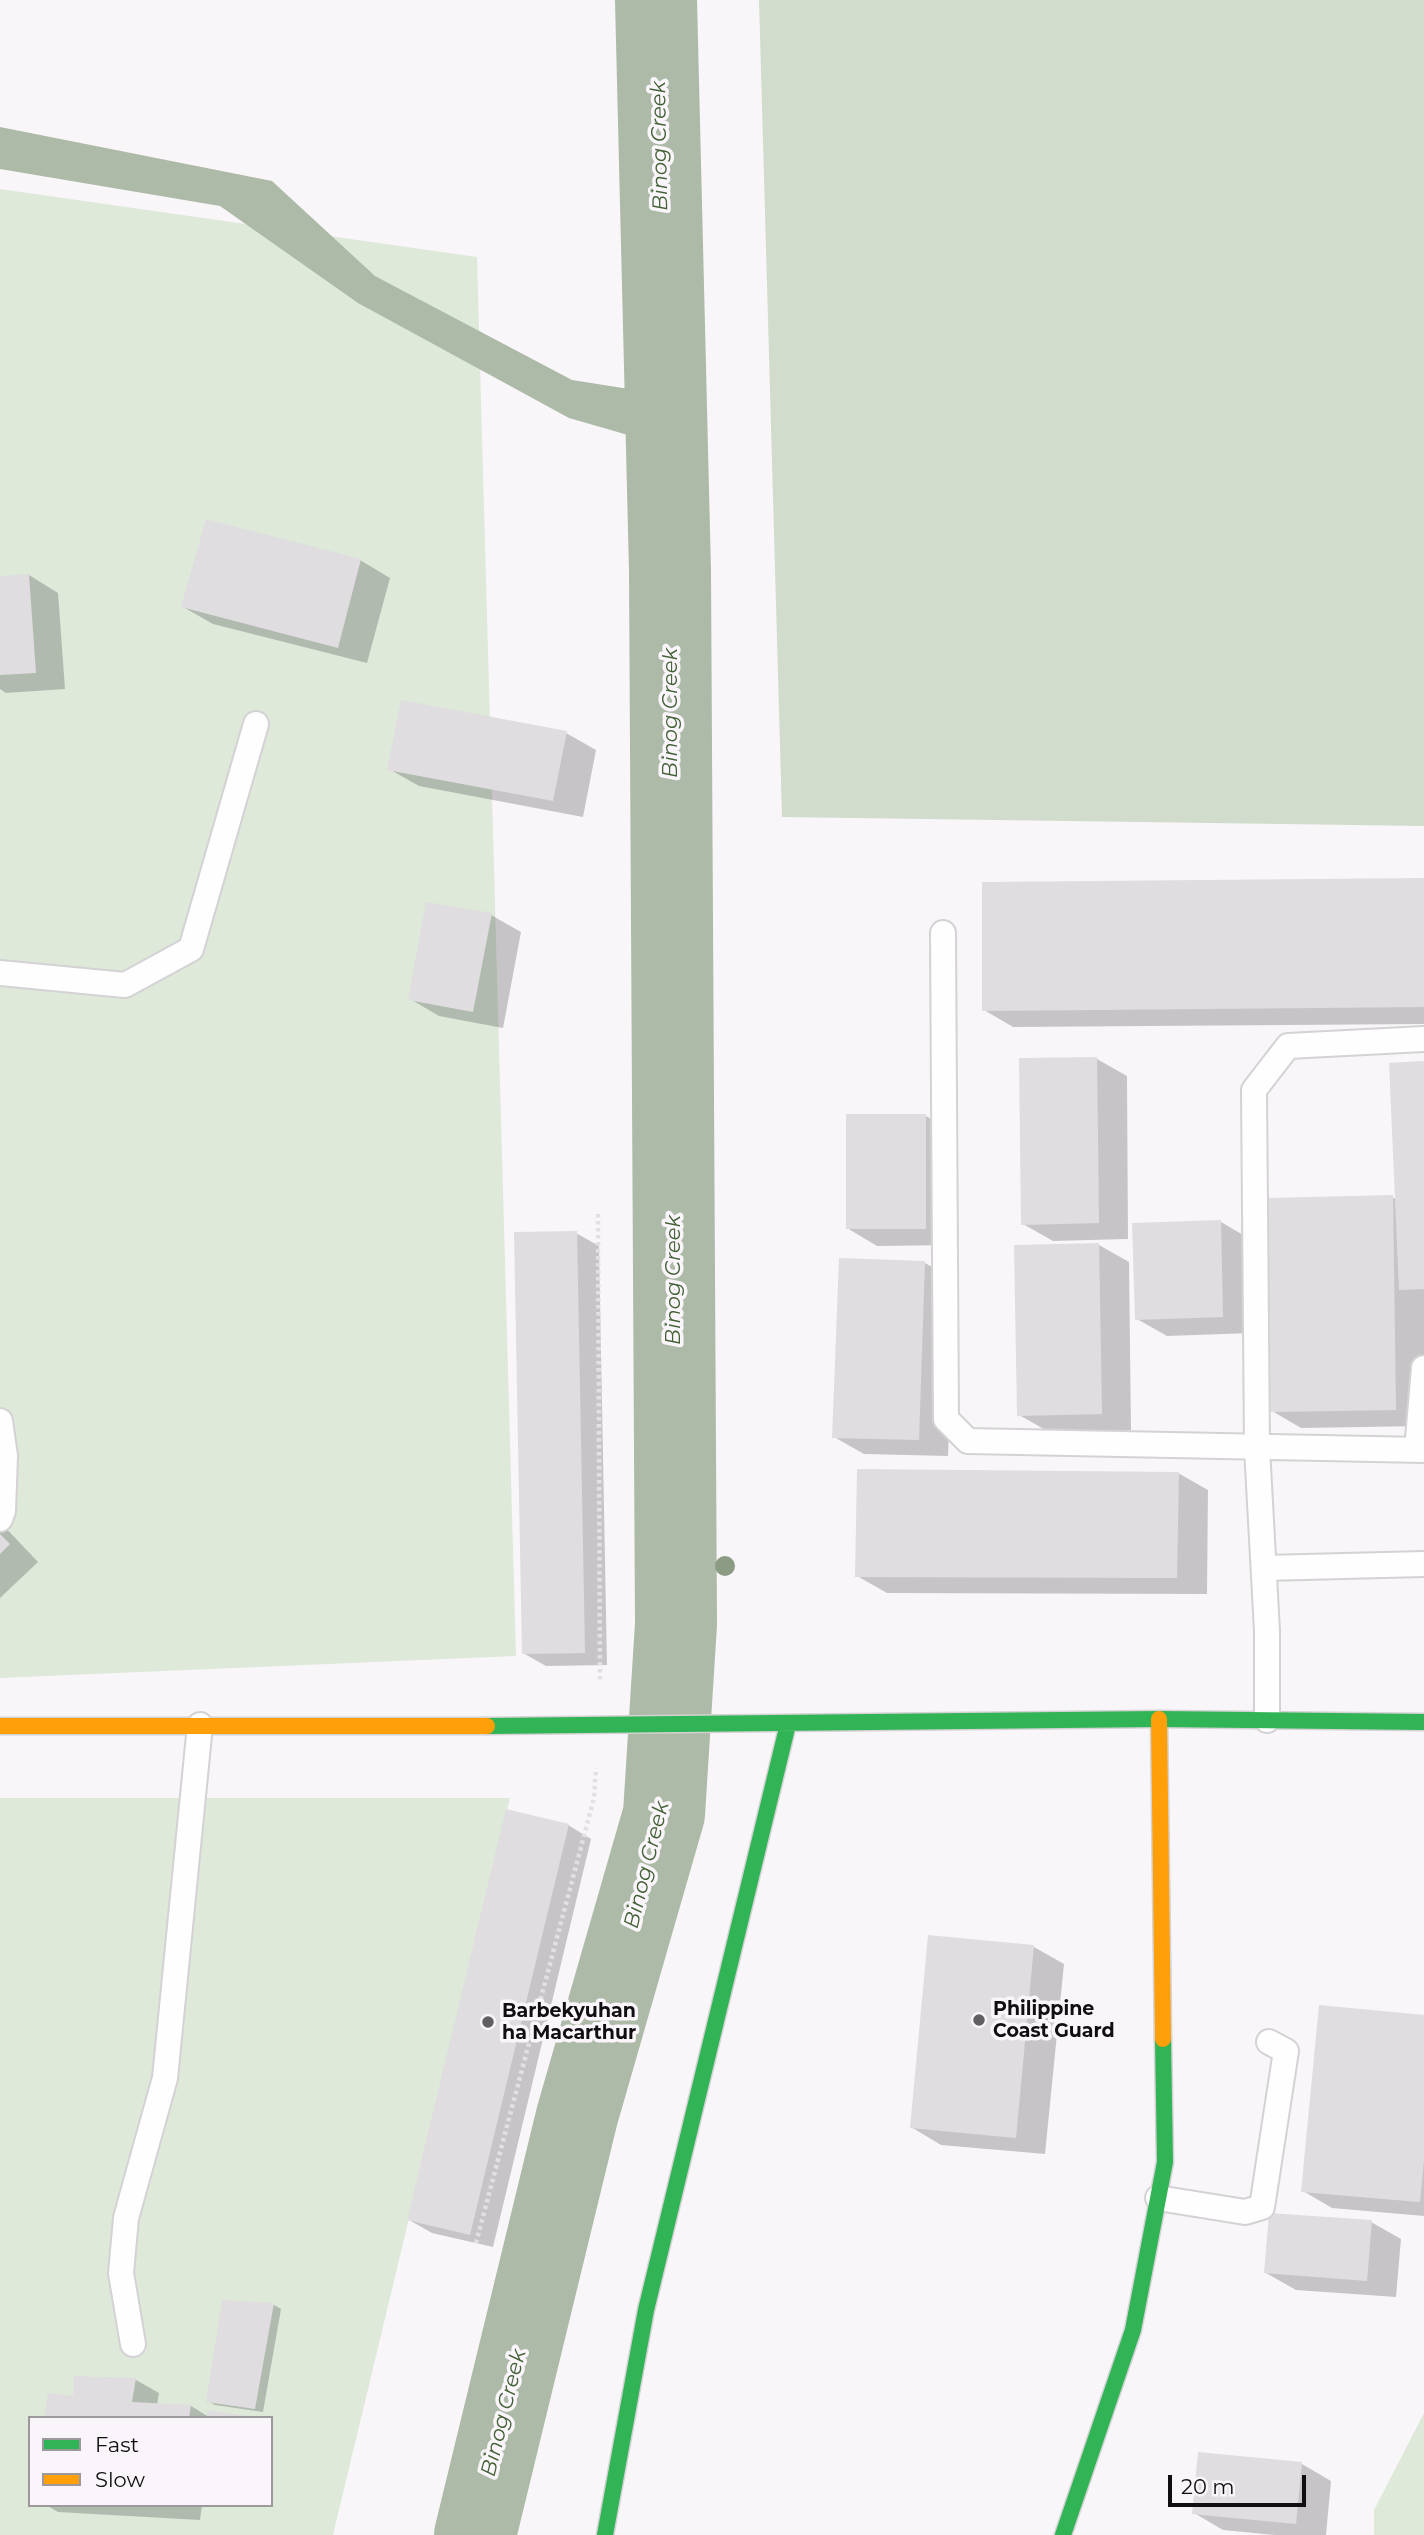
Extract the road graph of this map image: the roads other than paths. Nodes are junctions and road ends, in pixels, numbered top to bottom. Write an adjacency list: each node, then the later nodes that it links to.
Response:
1 (256, 724): 3 (lane)
2 (943, 933): 7 (lane)
3 (0, 973)
4 (1424, 1039): 7 (lane)
5 (1424, 1368): 8 (lane)
6 (0, 1421): 9 (lane)
7 (1257, 1448): 8 (lane); 11 (lane)
8 (1421, 1450)
9 (0, 1519)
10 (1424, 1564): 11 (lane)
11 (1264, 1568): 13 (lane)
12 (1159, 1719): 13 (street); 15 (street); 19 (street)
13 (1267, 1720): 14 (street)
14 (1424, 1722)
15 (788, 1724): 16 (street); 21 (street)
16 (200, 1725): 17 (street); 20 (lane)
17 (0, 1726)
18 (1269, 2042): 19 (lane)
19 (1158, 2198): 22 (street)
20 (133, 2344)
21 (605, 2535)
22 (1063, 2535)

